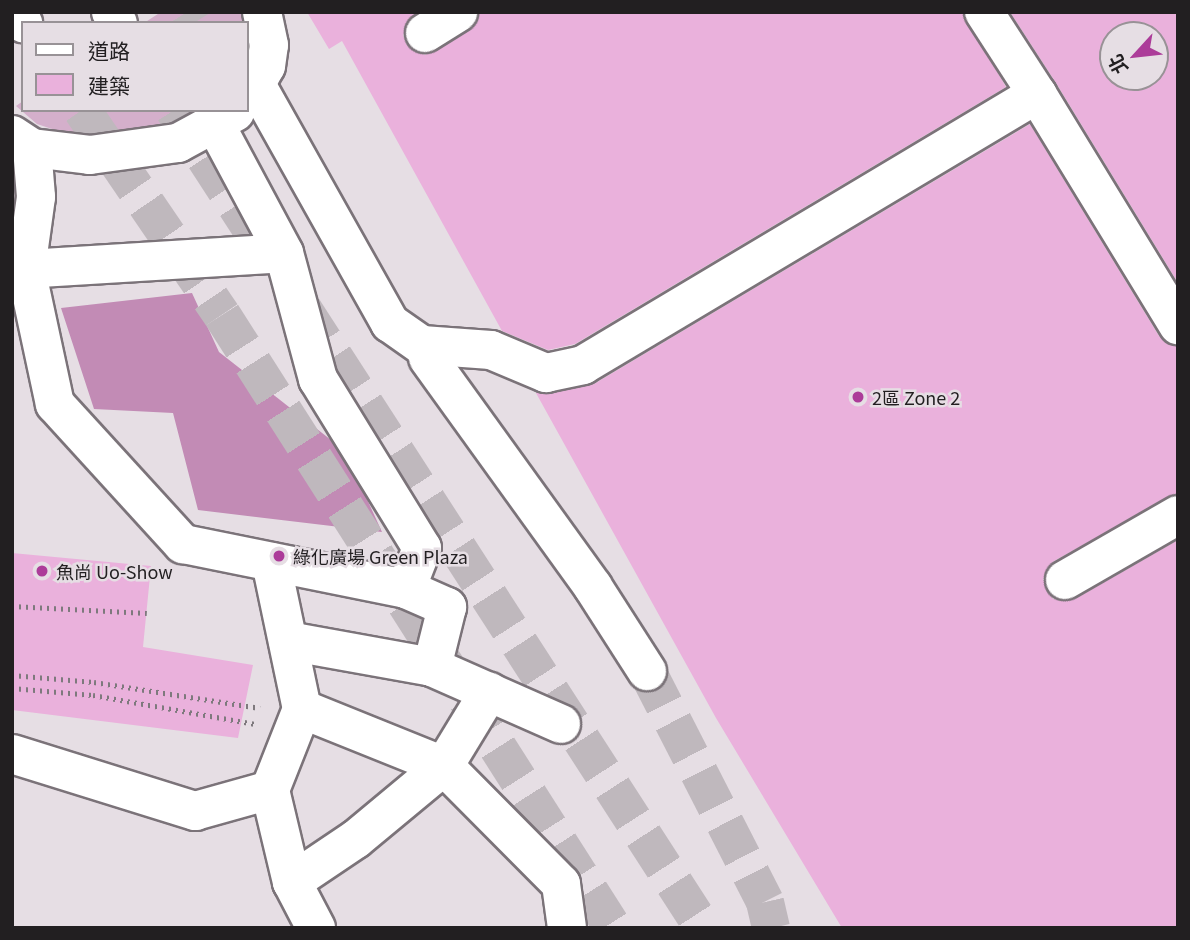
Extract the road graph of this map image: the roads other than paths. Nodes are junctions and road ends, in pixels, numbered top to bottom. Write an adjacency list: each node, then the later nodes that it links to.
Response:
1 (262, 12): 5 (street)
2 (458, 12): 4 (street)
3 (984, 12): 6 (street)
4 (425, 33)
5 (248, 88)
6 (1037, 94): 9 (street); 13 (street)
7 (229, 112): 10 (street)
8 (241, 112): 11 (street)
9 (243, 112)
10 (22, 142): 12 (street)
11 (284, 253): 12 (street); 18 (street)
12 (19, 267): 16 (street)
13 (1178, 325)
14 (428, 358): 21 (street)
15 (1178, 515): 17 (street)
16 (271, 562): 18 (street); 19 (street)
17 (1065, 580)
18 (406, 589): 20 (street)
19 (288, 641): 20 (street); 23 (street)
20 (432, 667): 22 (street)
21 (647, 671)
22 (489, 692): 24 (street); 26 (street)
23 (300, 719): 26 (street); 27 (street)
24 (561, 724)
25 (12, 754): 27 (street)
26 (444, 766): 28 (street); 30 (street)
27 (270, 790): 28 (street)
28 (292, 882): 29 (street)
29 (316, 928)
30 (567, 928)

